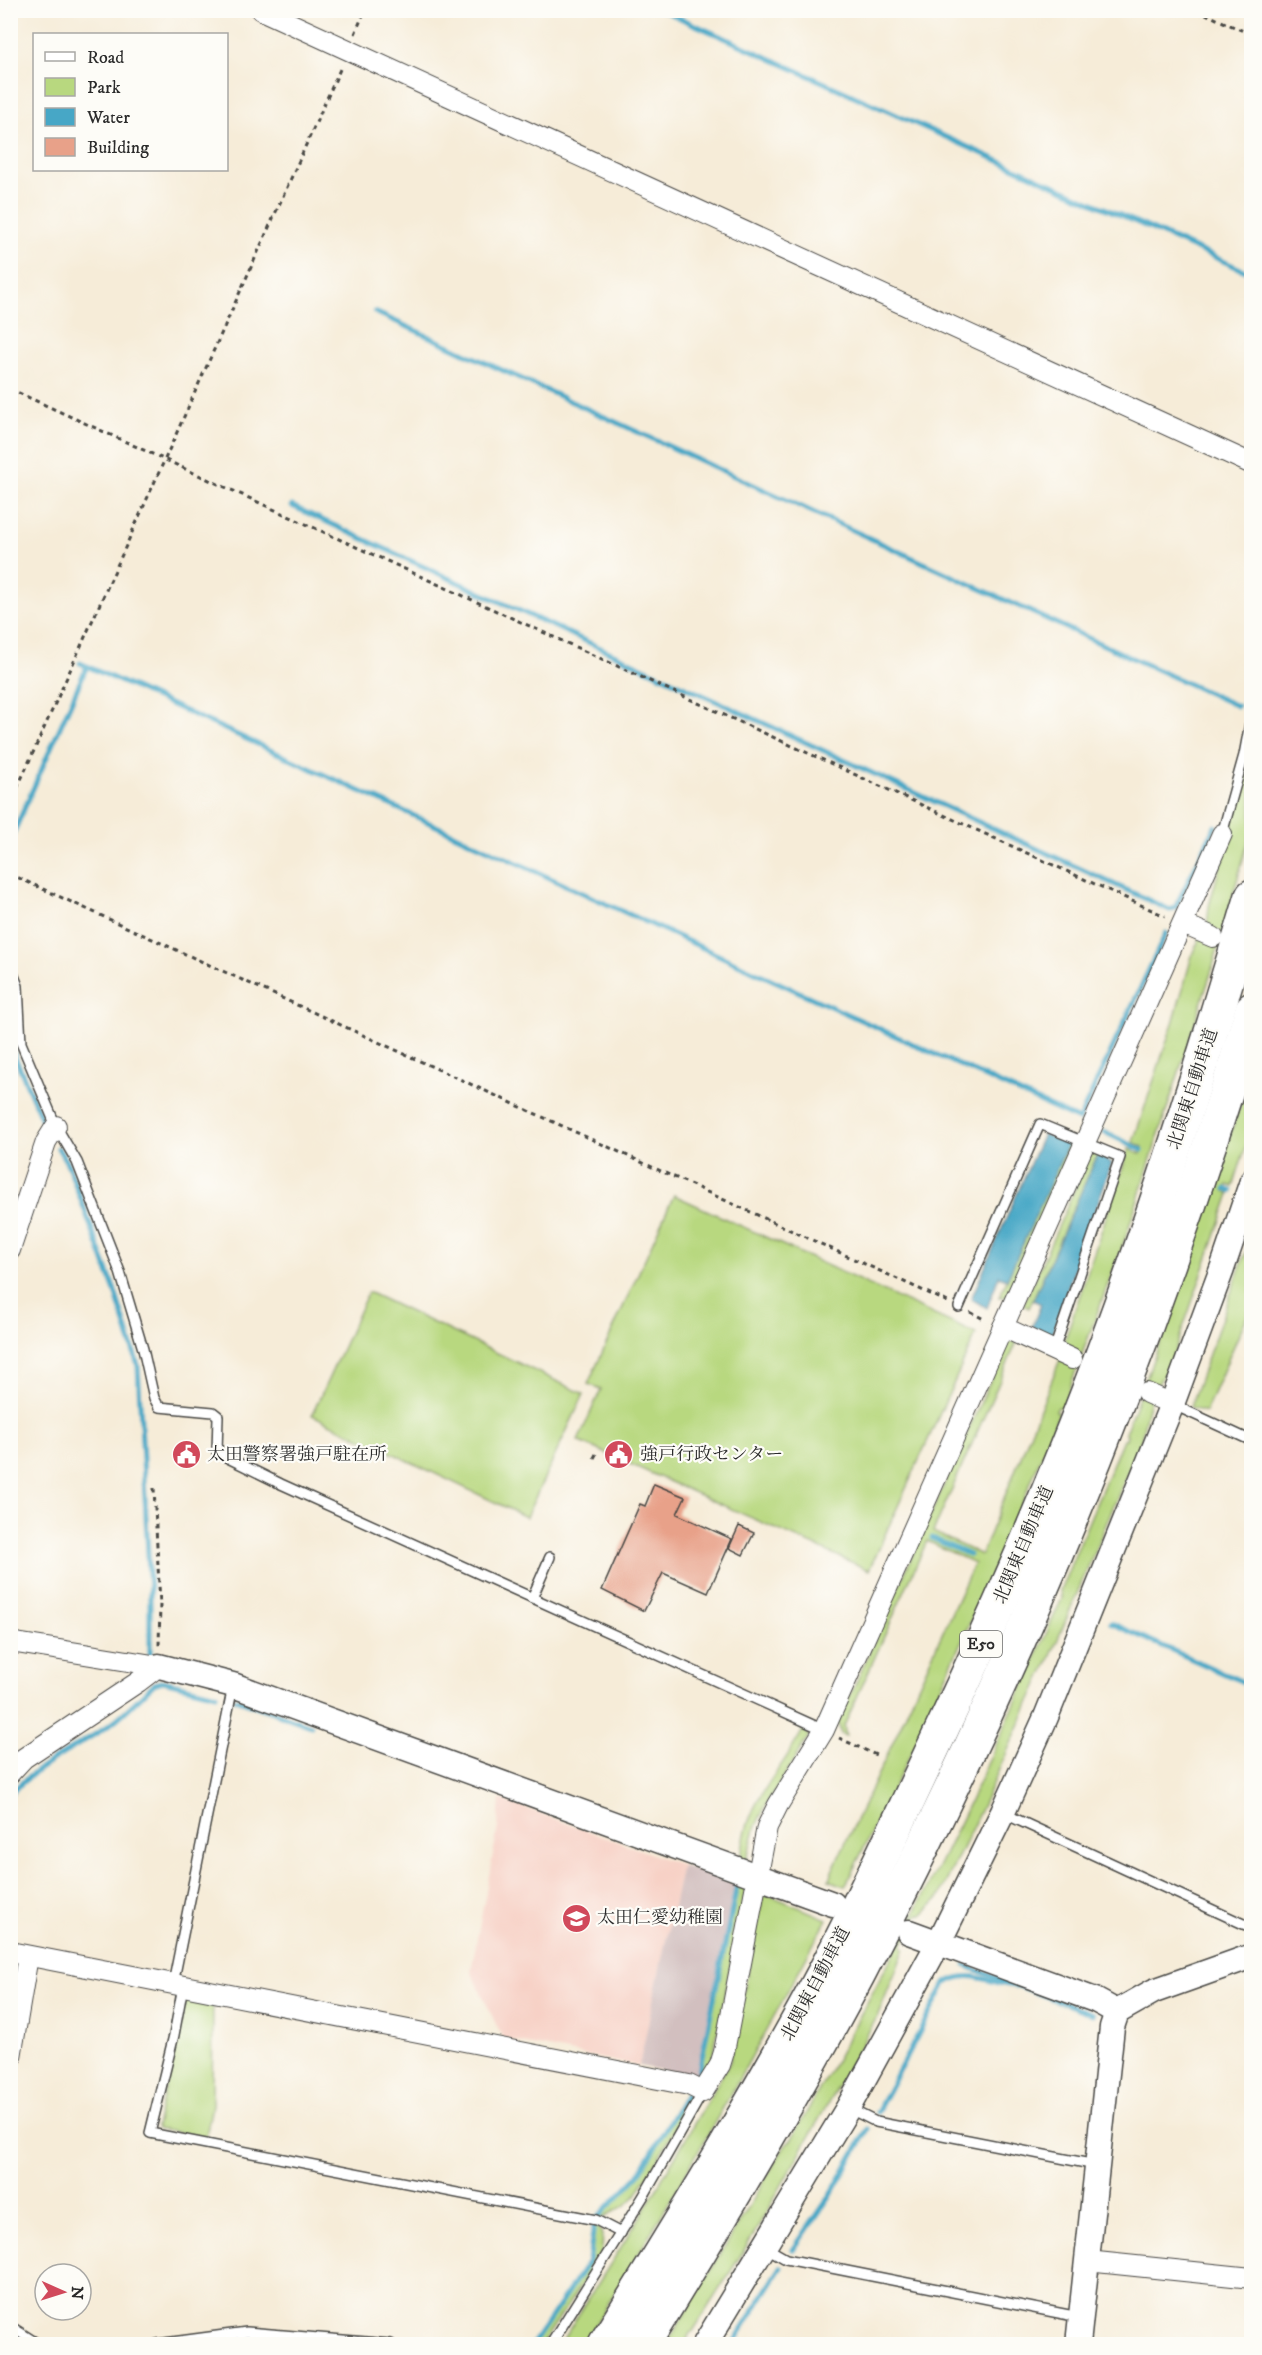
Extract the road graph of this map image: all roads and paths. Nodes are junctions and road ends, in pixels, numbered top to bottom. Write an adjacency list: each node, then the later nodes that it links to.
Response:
1 (261, 10): 5 (street)
2 (365, 10): 5 (path)
3 (1197, 10): 4 (path)
4 (1251, 35)
5 (348, 51): 7 (path); 8 (street)
6 (10, 389): 7 (path)
7 (166, 460): 10 (path); 14 (path)
8 (1251, 464)
9 (1251, 712): 11 (lane)
10 (10, 804)
11 (1222, 834): 14 (street)
12 (10, 874): 22 (path)
13 (1251, 896): 64 (highway, 北関東自動車道 / E50)
14 (1183, 924): 15 (street); 19 (street)
15 (1213, 937)
16 (10, 966): 18 (lane)
17 (1251, 1009): 65 (highway, 北関東自動車道 / E50)
18 (56, 1126): 21 (street); 33 (lane)
19 (1085, 1143): 22 (lane); 23 (street); 24 (lane)
20 (1251, 1181): 27 (street)
21 (10, 1250)
22 (959, 1307): 23 (path)
23 (1003, 1327): 24 (street); 37 (street)
24 (1054, 1350): 25 (street)
25 (1072, 1359)
26 (1147, 1393): 27 (street)
27 (1172, 1404): 28 (lane); 40 (street)
28 (1251, 1441)
29 (598, 1450): 30 (path)
30 (594, 1458)
31 (154, 1488): 35 (path)
32 (550, 1557): 33 (lane)
33 (532, 1598): 37 (lane)
34 (10, 1642): 35 (street)
35 (159, 1666): 36 (street); 39 (street)
36 (233, 1685): 41 (street); 48 (lane)
37 (824, 1730): 38 (path); 41 (street)
38 (878, 1756)
39 (10, 1773)
40 (1003, 1812): 43 (lane); 45 (street)
41 (757, 1875): 42 (street); 51 (street)
42 (833, 1904)
43 (1251, 1928)
44 (909, 1932): 45 (street)
45 (939, 1942): 49 (street); 52 (street)
46 (19, 1954): 48 (street); 50 (street)
47 (1251, 1956): 49 (street)
48 (178, 1985): 51 (street); 54 (lane)
49 (1117, 2013): 53 (street)
50 (10, 2063)
51 (703, 2092): 54 (lane)
52 (848, 2108): 53 (lane); 55 (street)
53 (1098, 2165): 56 (street)
54 (621, 2233): 63 (lane)
55 (765, 2247): 58 (lane); 66 (street)
56 (1087, 2261): 57 (street); 58 (street)
57 (1251, 2278)
58 (1079, 2317): 67 (street)
59 (10, 2326): 60 (lane)
60 (38, 2344)
61 (157, 2344): 62 (lane)
62 (391, 2344)
63 (551, 2344)
64 (605, 2344)
65 (643, 2344)
66 (705, 2344)
67 (1078, 2344)

